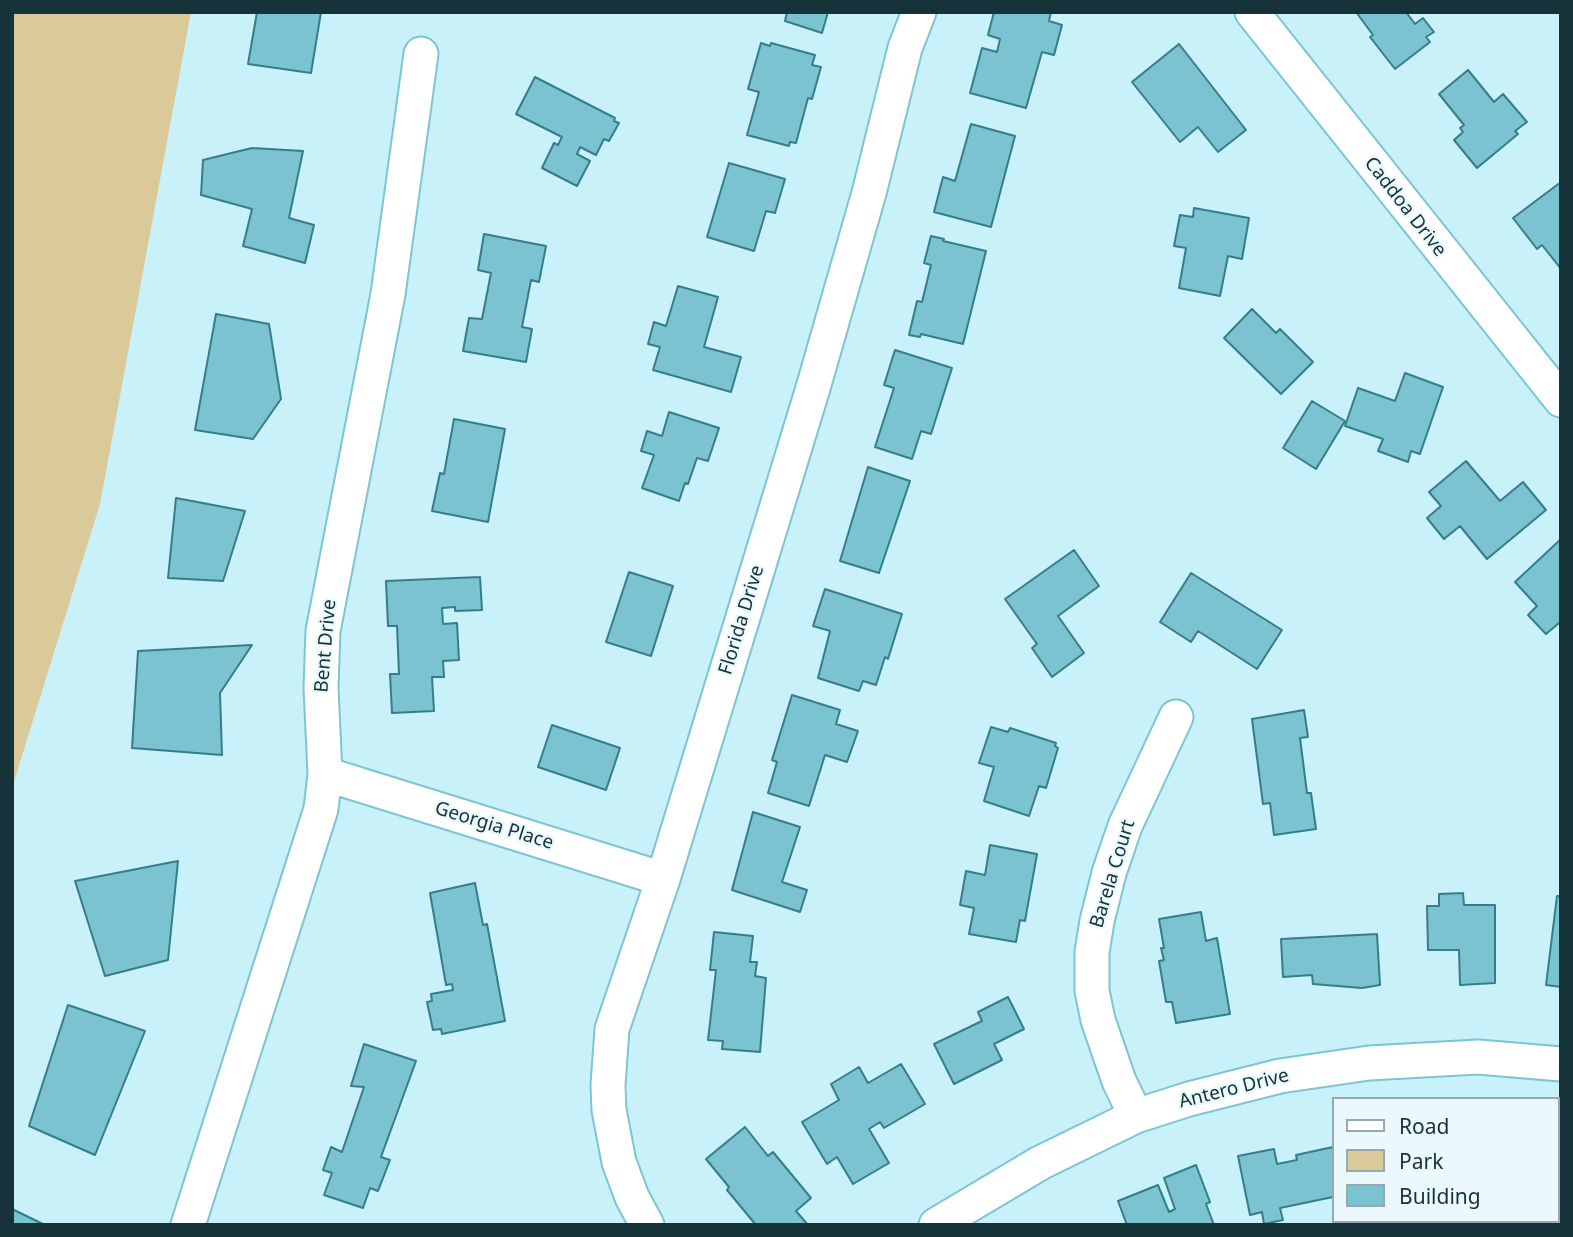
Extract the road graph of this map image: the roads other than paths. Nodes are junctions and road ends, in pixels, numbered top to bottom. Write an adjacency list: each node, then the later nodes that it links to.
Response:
1 (919, 12): 7 (street, Florida Drive)
2 (1252, 12): 4 (street, Caddoa Drive)
3 (421, 54): 6 (street, Bent Drive)
4 (1561, 400)
5 (1176, 717): 9 (street, Barela Court)
6 (325, 774): 7 (street, Georgia Place); 10 (street, Bent Drive)
7 (663, 879): 11 (street, Florida Drive)
8 (1561, 1063): 9 (street, Antero Drive)
9 (1136, 1116): 12 (street, Antero Drive)
10 (188, 1225)
11 (647, 1225)
12 (936, 1225)

